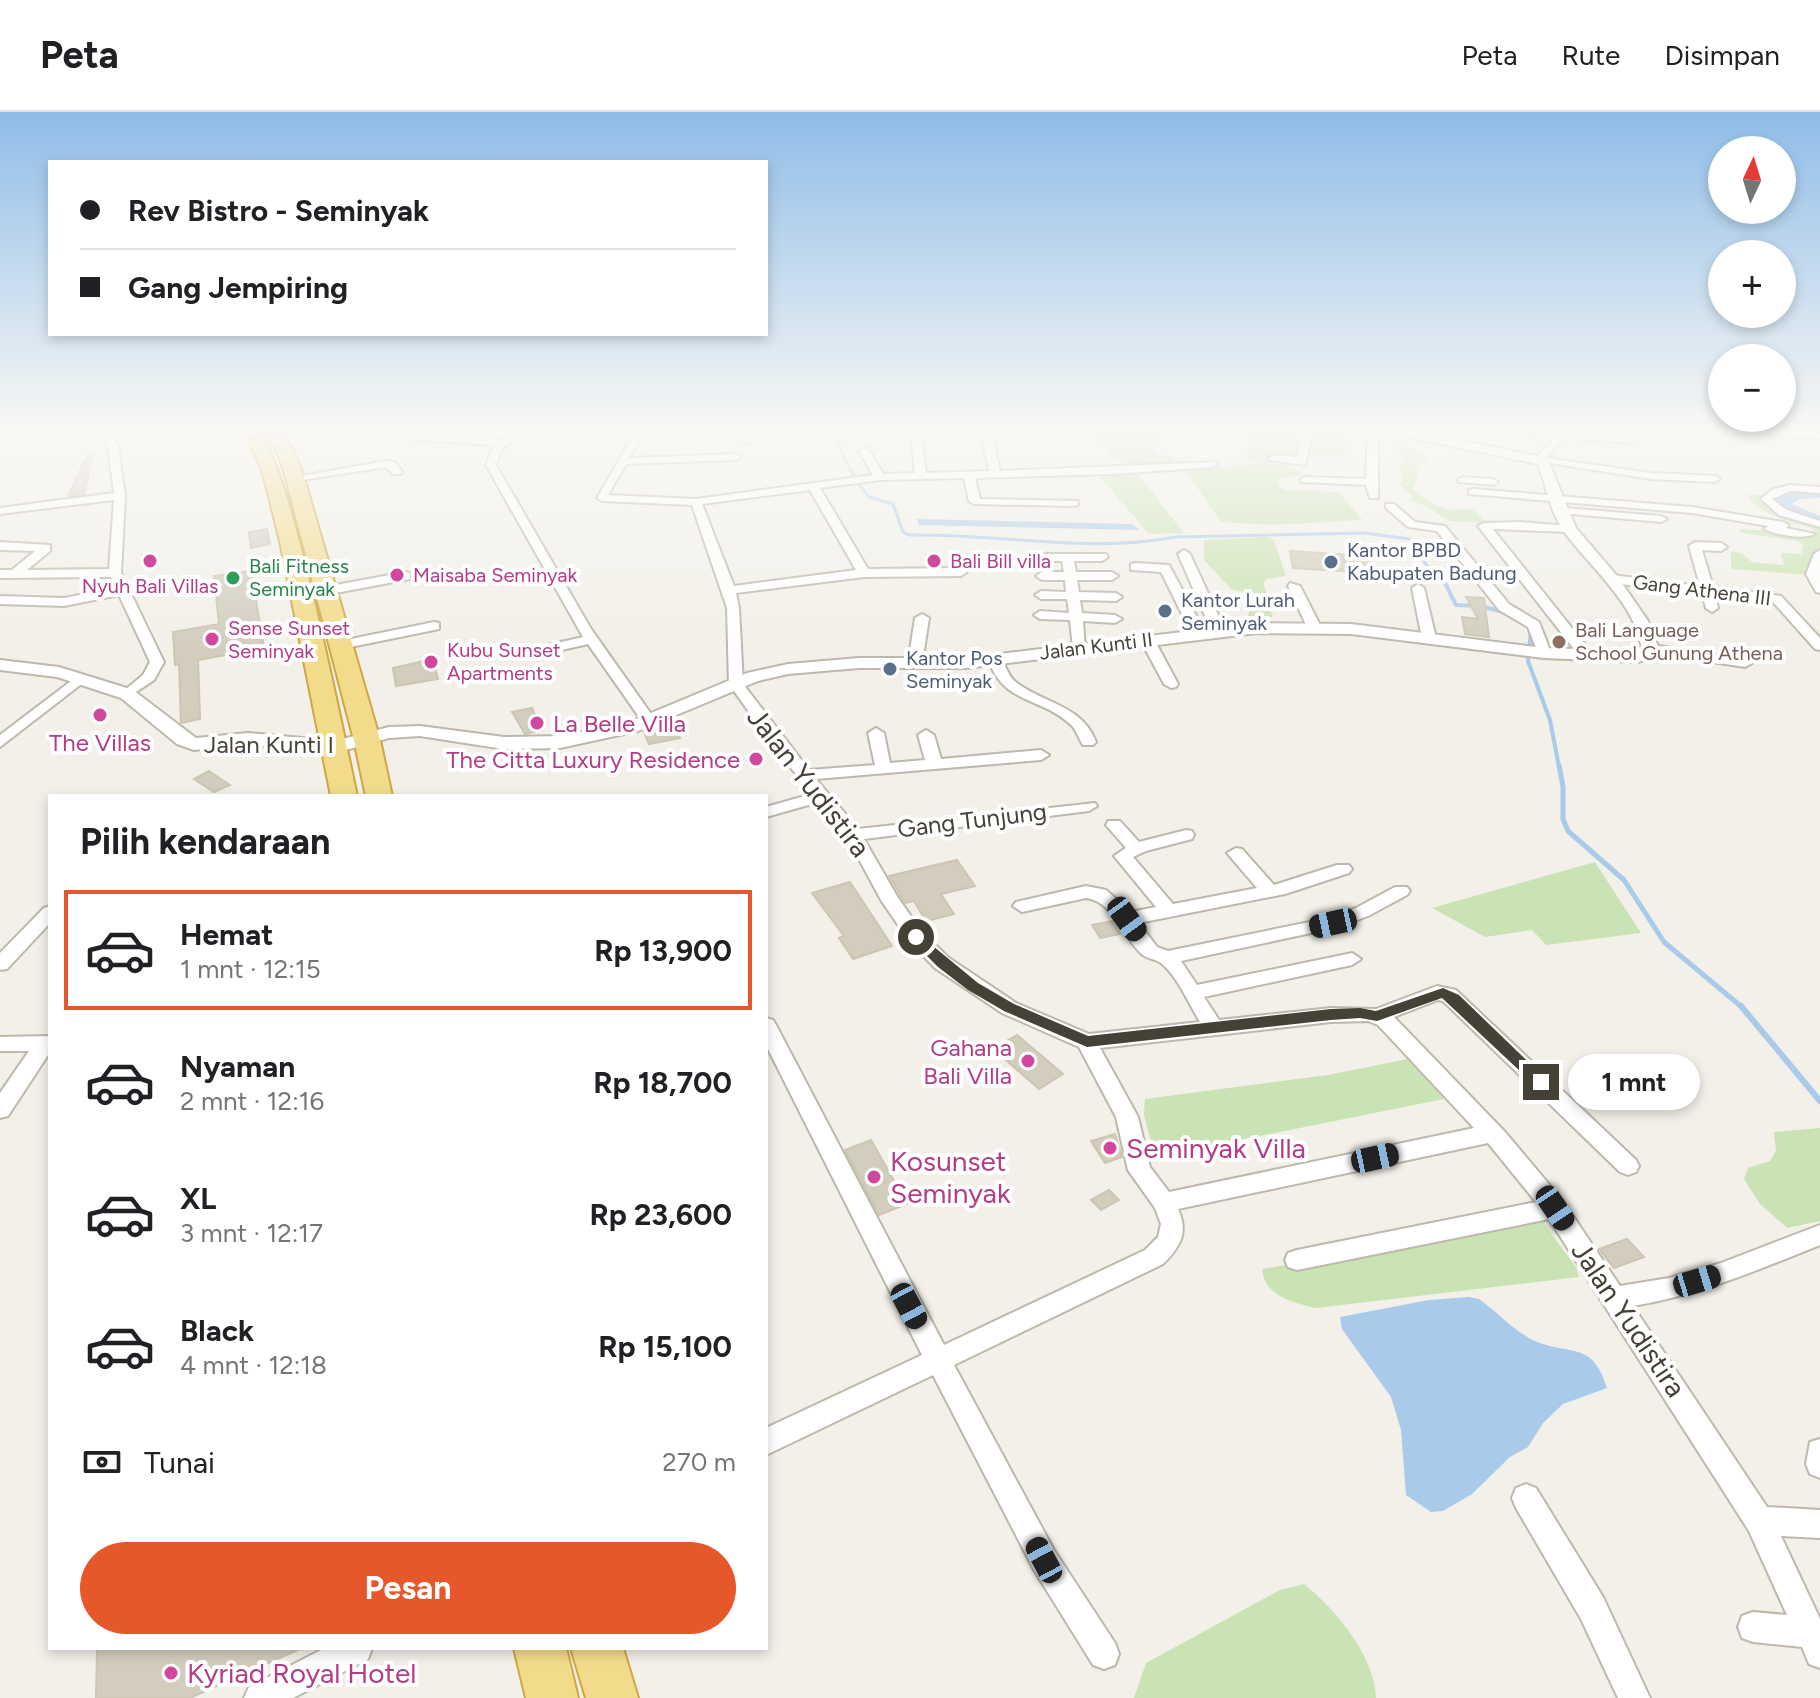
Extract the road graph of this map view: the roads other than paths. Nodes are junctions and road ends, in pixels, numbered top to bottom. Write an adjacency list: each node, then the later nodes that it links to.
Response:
1 (88, 500): 20 (street)
2 (120, 500): 35 (street)
3 (279, 500): 88 (highway)
4 (302, 500): 50 (highway)
5 (512, 500): 65 (street)
6 (649, 500): 15 (street)
7 (710, 500): 15 (street)
8 (822, 500): 36 (street)
9 (975, 500): 17 (street)
10 (1542, 500): 16 (street)
11 (1550, 500): 16 (street)
12 (1580, 500): 16 (street)
13 (1767, 500): 22 (street)
14 (1820, 500): 21 (street)
15 (696, 502): 49 (street)
16 (1559, 502): 19 (street); 23 (street); 24 (street); 25 (street)
17 (1074, 503)
18 (1390, 506): 72 (street)
19 (1522, 507)
20 (0, 511)
21 (1820, 514)
22 (1820, 524)
23 (1783, 525)
24 (1569, 529): 43 (street); 73 (street)
25 (1809, 534)
26 (0, 546): 38 (street)
27 (1721, 547): 46 (street)
28 (1184, 554): 62 (street)
29 (1820, 554): 47 (street)
30 (1041, 557): 32 (street)
31 (1102, 557): 32 (street)
32 (1068, 558): 41 (street)
33 (1135, 567): 63 (street)
34 (961, 572): 36 (street)
35 (115, 573): 38 (street); 48 (street)
36 (864, 573): 49 (street)
37 (0, 574): 38 (street)
38 (15, 574)
39 (406, 576): 50 (street)
40 (1042, 576): 41 (street)
41 (1071, 576): 42 (street); 52 (street)
42 (1112, 576)
43 (1612, 579): 46 (street, Gang Athena III); 70 (street)
44 (1294, 586): 61 (street)
45 (1418, 588): 64 (street)
46 (1706, 589): 55 (street); 68 (street, Gang Athena III)
47 (1820, 589)
48 (123, 590): 54 (street); 81 (street)
49 (729, 590): 79 (street)
50 (325, 591): 67 (highway)
51 (1041, 595): 52 (street)
52 (1073, 596): 53 (street); 57 (street)
53 (1116, 597)
54 (0, 600)
55 (1712, 608)
56 (1040, 615): 57 (street)
57 (1076, 617): 59 (street); 69 (street)
58 (922, 618): 75 (street)
59 (1115, 619)
60 (434, 626): 67 (street)
61 (1314, 627): 62 (street, Jalan Kunti II); 64 (street, Jalan Kunti II)
62 (1219, 632): 63 (street, Jalan Kunti II)
63 (1199, 634): 66 (street, Jalan Kunti II)
64 (1429, 638): 72 (street, Jalan Kunti II)
65 (594, 639): 71 (street); 82 (street)
66 (1148, 641): 69 (street, Jalan Kunti II); 80 (street)
67 (341, 645): 85 (highway)
68 (1820, 646)
69 (1080, 648): 74 (street, Jalan Kunti II)
70 (1648, 652): 73 (street, Jalan Kunti II); 76 (street)
71 (531, 653)
72 (1544, 653): 73 (street, Jalan Kunti II)
73 (1586, 655)
74 (995, 659): 75 (street, Jalan Kunti II); 87 (street)
75 (915, 663): 79 (street, Jalan Kunti II)
76 (1745, 663)
77 (1, 666): 78 (street, Jalan Kunti I)
78 (79, 679): 81 (street, Jalan Kunti I); 86 (street)
79 (736, 684): 82 (street, Jalan Kunti II); 92 (street, Jalan Yudistira)
80 (1171, 684)
81 (127, 694): 88 (street, Jalan Kunti I)
82 (649, 721): 85 (street, Jalan Kunti II)
83 (876, 733): 91 (street)
84 (926, 735): 90 (street)
85 (367, 740): 88 (street, Jalan Kunti I); 94 (highway)
86 (0, 742)
87 (1088, 742)
88 (335, 747): 93 (highway)
89 (1041, 755): 90 (street)
90 (934, 763): 91 (street)
91 (883, 768): 92 (street)
92 (807, 775): 95 (street, Jalan Yudistira)
93 (344, 794)
94 (379, 794)
95 (823, 796): 97 (street); 99 (street, Jalan Yudistira)
96 (1089, 806): 99 (street, Gang Tunjung)
97 (768, 811)
98 (1114, 825): 101 (street)
99 (854, 835): 117 (street, Jalan Yudistira)
100 (1186, 835): 101 (street)
101 (1136, 849): 107 (street)
102 (1236, 853): 104 (street)
103 (1343, 869): 104 (street)
104 (1270, 891): 107 (street)
105 (1401, 891): 110 (street)
106 (1022, 906): 109 (street)
107 (1169, 911): 109 (street)
108 (48, 914): 112 (street)
109 (1127, 919): 110 (street)
110 (1167, 958): 113 (street)
111 (1352, 959): 113 (street)
112 (0, 964)
113 (1194, 992): 115 (street)
114 (1377, 1016): 115 (street, Jalan Yudistira); 121 (street, Jalan Yudistira); 122 (street)
115 (1213, 1028): 117 (street, Jalan Yudistira)
116 (768, 1029): 128 (street)
117 (1087, 1042): 123 (street)
118 (48, 1043): 119 (street); 120 (street)
119 (0, 1044)
120 (0, 1110)
121 (1492, 1133): 123 (street); 124 (street, Jalan Yudistira)
122 (1628, 1166)
123 (1164, 1203): 128 (street)
124 (1555, 1208): 126 (street); 127 (street, Jalan Yudistira)
125 (1820, 1235): 127 (street)
126 (1297, 1260)
127 (1615, 1298): 133 (street, Jalan Yudistira)
128 (936, 1359): 129 (street); 140 (street)
129 (768, 1441)
130 (1820, 1452): 131 (street)
131 (1820, 1464)
132 (1526, 1498): 144 (street)
133 (1759, 1521): 134 (street); 136 (street, Jalan Yudistira)
134 (1820, 1524)
135 (1753, 1627): 136 (street)
136 (1815, 1636)
137 (353, 1650): 141 (street)
138 (540, 1650): 142 (highway)
139 (598, 1650): 143 (highway)
140 (1104, 1654)
141 (260, 1698)
142 (552, 1698)
143 (612, 1698)
144 (1634, 1698)

